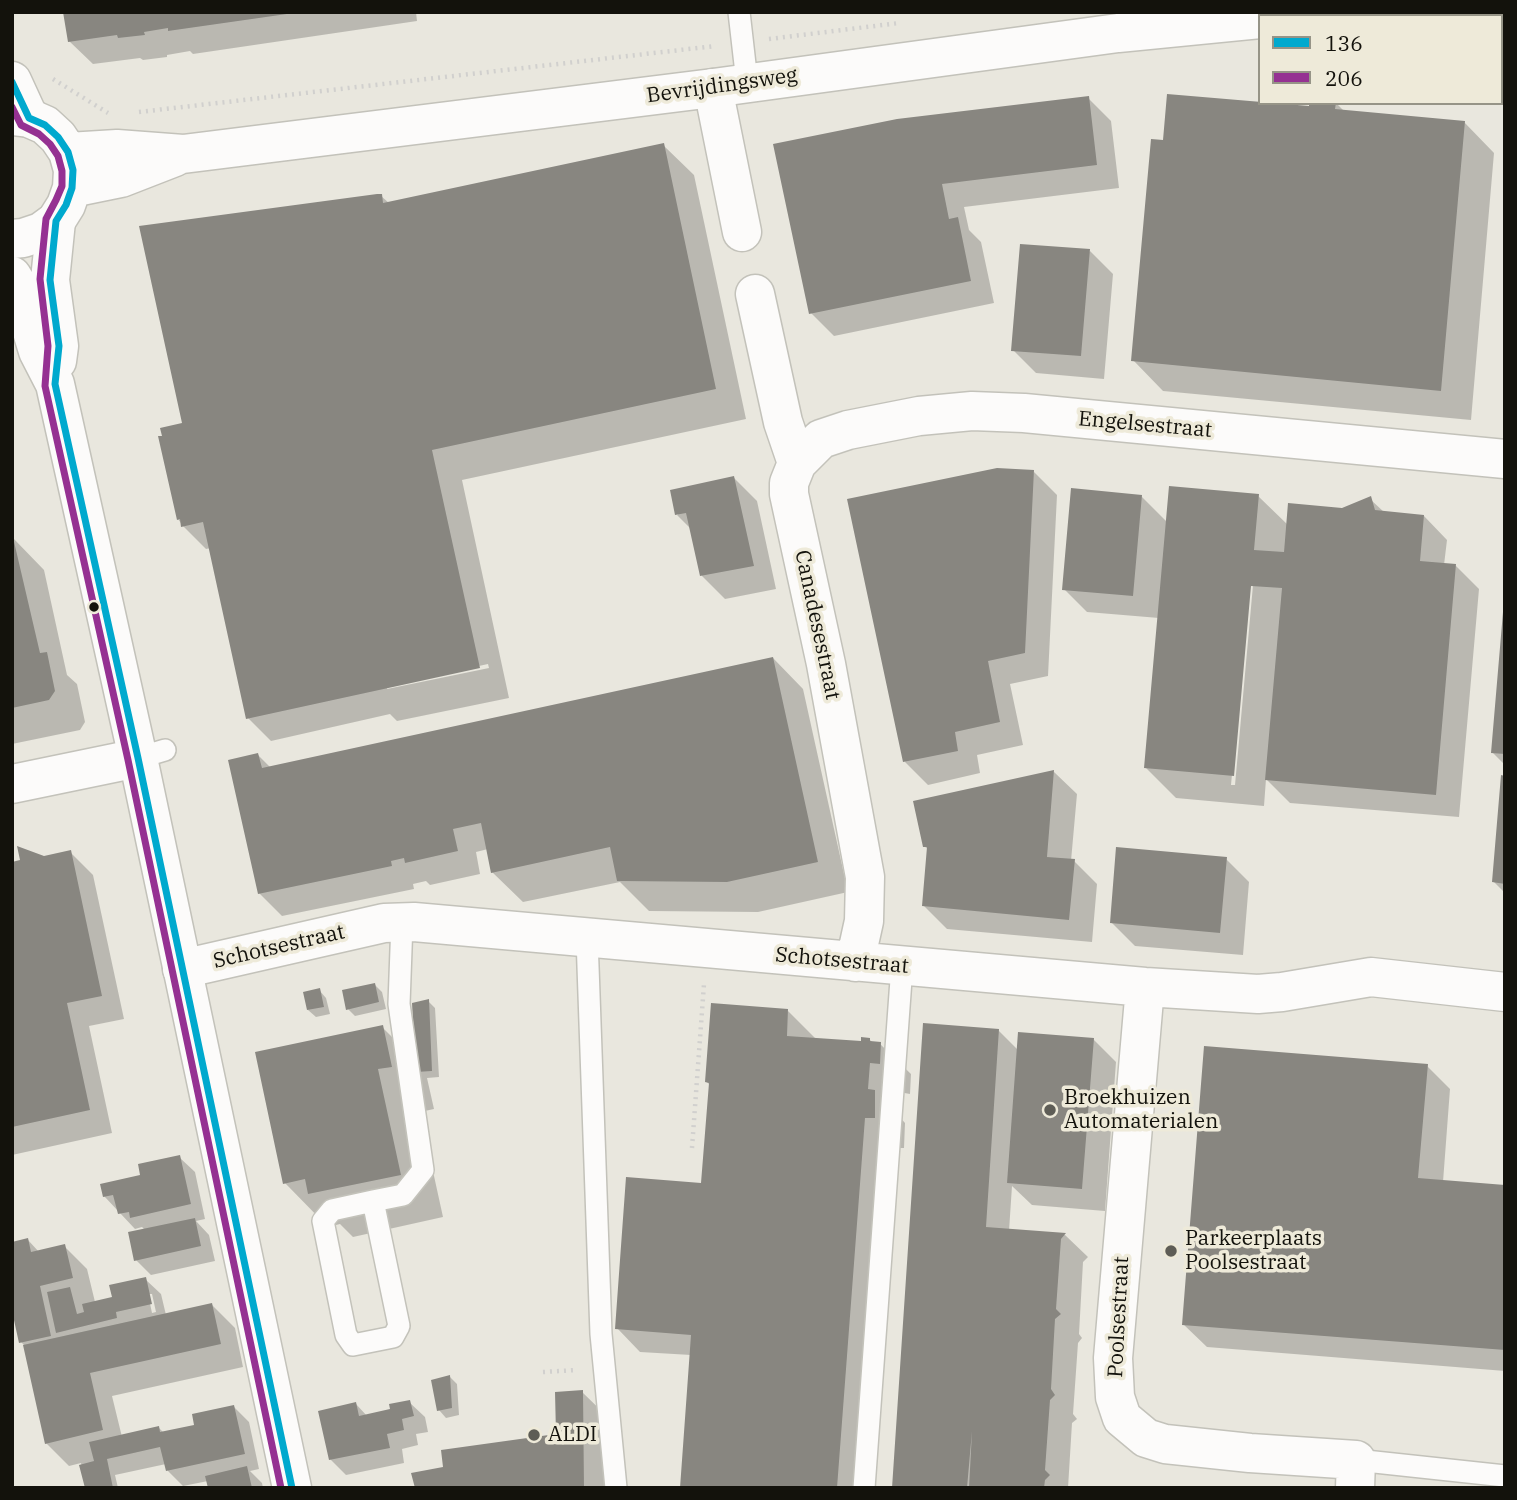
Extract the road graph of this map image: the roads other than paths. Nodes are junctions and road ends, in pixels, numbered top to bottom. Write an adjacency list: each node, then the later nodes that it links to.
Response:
1 (739, 12): 5 (lane)
2 (1216, 18): 3 (street, Bevrijdingsweg); 5 (street, Bevrijdingsweg)
3 (1258, 19)
4 (29, 78): 6 (street)
5 (730, 85): 7 (street, Bevrijdingsweg); 8 (street)
6 (21, 117): 7 (street)
7 (65, 187): 9 (street, Bevrijdingsweg); 12 (street)
8 (742, 232)
9 (12, 239)
10 (12, 276): 12 (street)
11 (755, 293): 14 (street)
12 (55, 384): 15 (street)
13 (1505, 459): 14 (street, Engelsestraat)
14 (797, 463): 19 (street, Canadesestraat)
15 (152, 754): 16 (street); 21 (street)
16 (12, 784)
17 (402, 922): 18 (street, Schotsestraat); 21 (street, Schotsestraat); 24 (lane)
18 (587, 938): 19 (street, Schotsestraat); 28 (lane)
19 (855, 962): 20 (street, Schotsestraat)
20 (902, 966): 22 (street, Schotsestraat); 29 (lane)
21 (183, 969): 27 (street)
22 (1145, 987): 23 (street, Schotsestraat); 25 (street, Poolsestraat)
23 (1505, 992)
24 (373, 1201): 24 (lane)
25 (1355, 1474): 26 (lane)
26 (1505, 1476)
27 (292, 1488)
28 (616, 1488)
29 (864, 1488)

